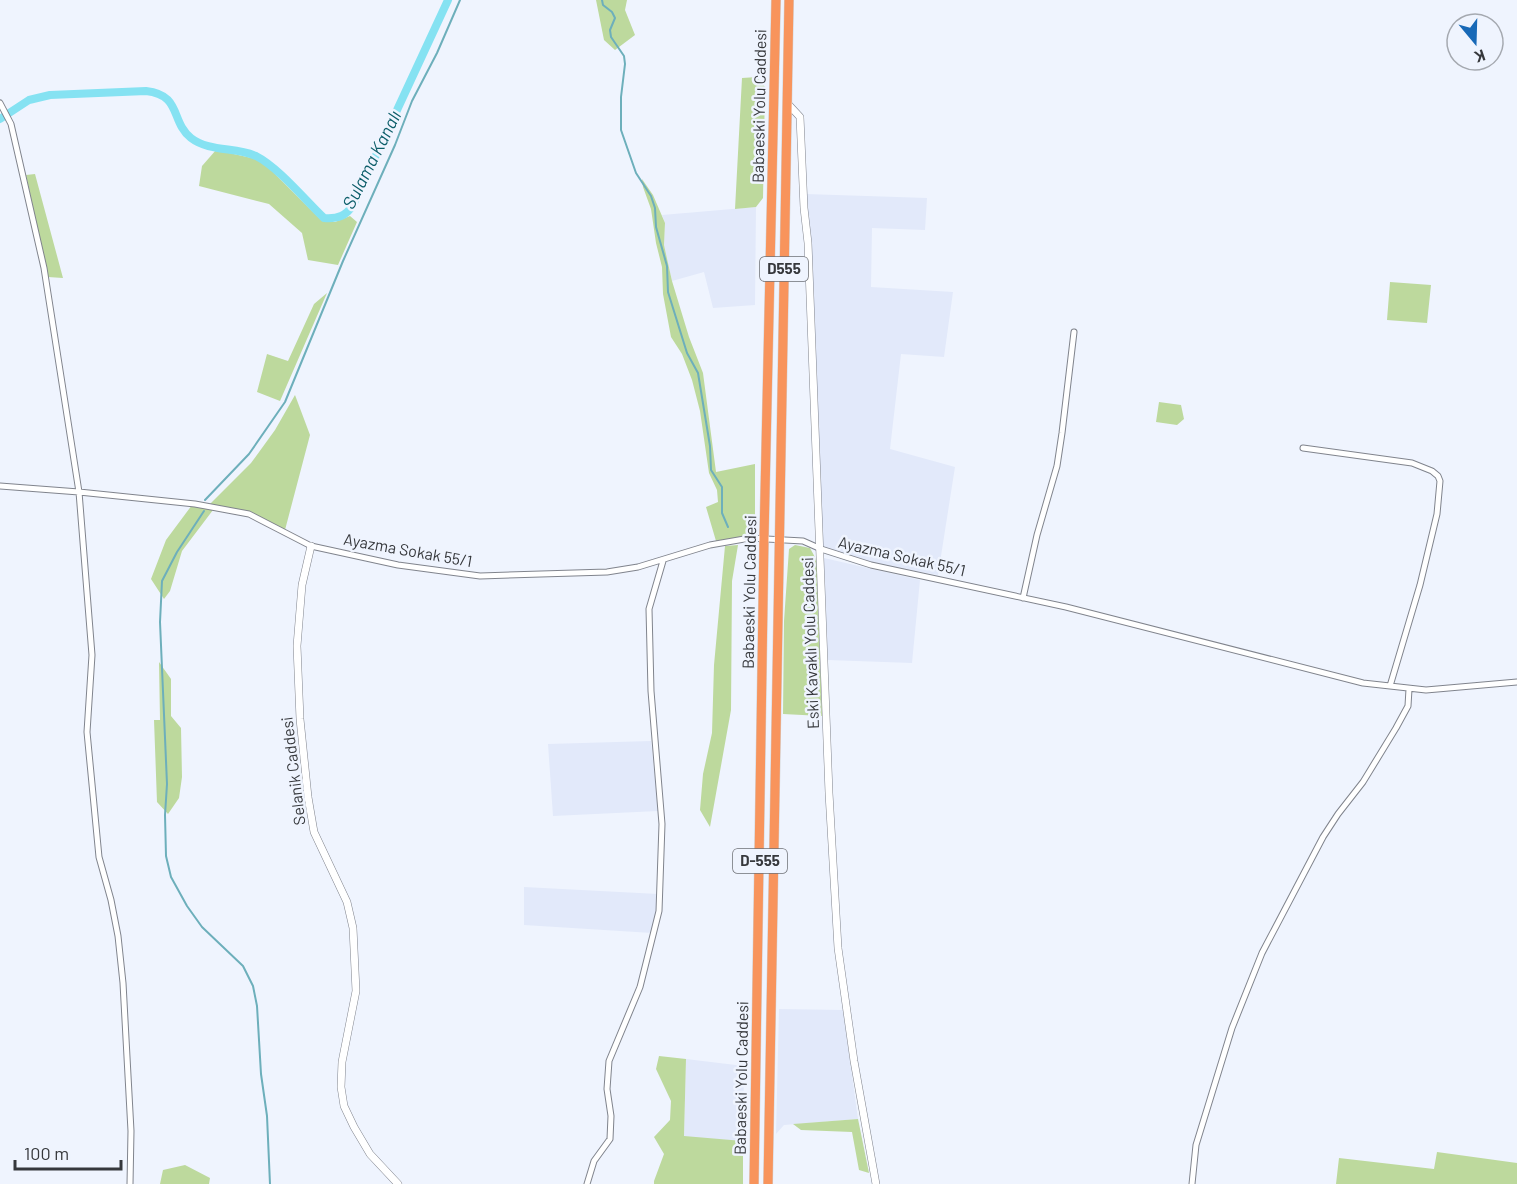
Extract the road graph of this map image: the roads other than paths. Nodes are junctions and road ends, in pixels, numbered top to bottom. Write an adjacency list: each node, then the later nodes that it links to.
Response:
1 (776, 0): 9 (highway, Babaeski Yolu Caddesi / D555)
2 (789, 0): 4 (highway, Babaeski Yolu Caddesi / D555)
3 (0, 103): 8 (street)
4 (788, 104): 10 (highway, Babaeski Yolu Caddesi / D555); 12 (street, Eski Kavaklı Yolu Caddesi)
5 (1074, 332): 14 (street)
6 (1303, 448): 16 (street)
7 (0, 486): 8 (street, Ayazma Sokak 55/1)
8 (79, 492): 11 (street, Ayazma Sokak 55/1); 18 (street)
9 (764, 538): 10 (street, Ayazma Sokak 55/1); 13 (street, Ayazma Sokak 55/1); 21 (highway, Babaeski Yolu Caddesi / D-555)
10 (779, 539): 12 (street, Ayazma Sokak 55/1); 22 (highway, Babaeski Yolu Caddesi / D-555)
11 (311, 546): 13 (street, Ayazma Sokak 55/1); 19 (street, Selanik Caddesi)
12 (820, 549): 14 (street, Ayazma Sokak 55/1); 23 (street, Eski Kavaklı Yolu Caddesi)
13 (663, 561): 20 (street)
14 (1023, 598): 16 (street, Ayazma Sokak 55/1)
15 (1517, 682): 17 (street, Ayazma Sokak 55/1)
16 (1390, 686): 17 (street, Ayazma Sokak 55/1)
17 (1409, 689): 24 (street)
18 (130, 1184)
19 (398, 1184)
20 (587, 1184)
21 (754, 1184)
22 (768, 1184)
23 (876, 1184)
24 (1192, 1184)

